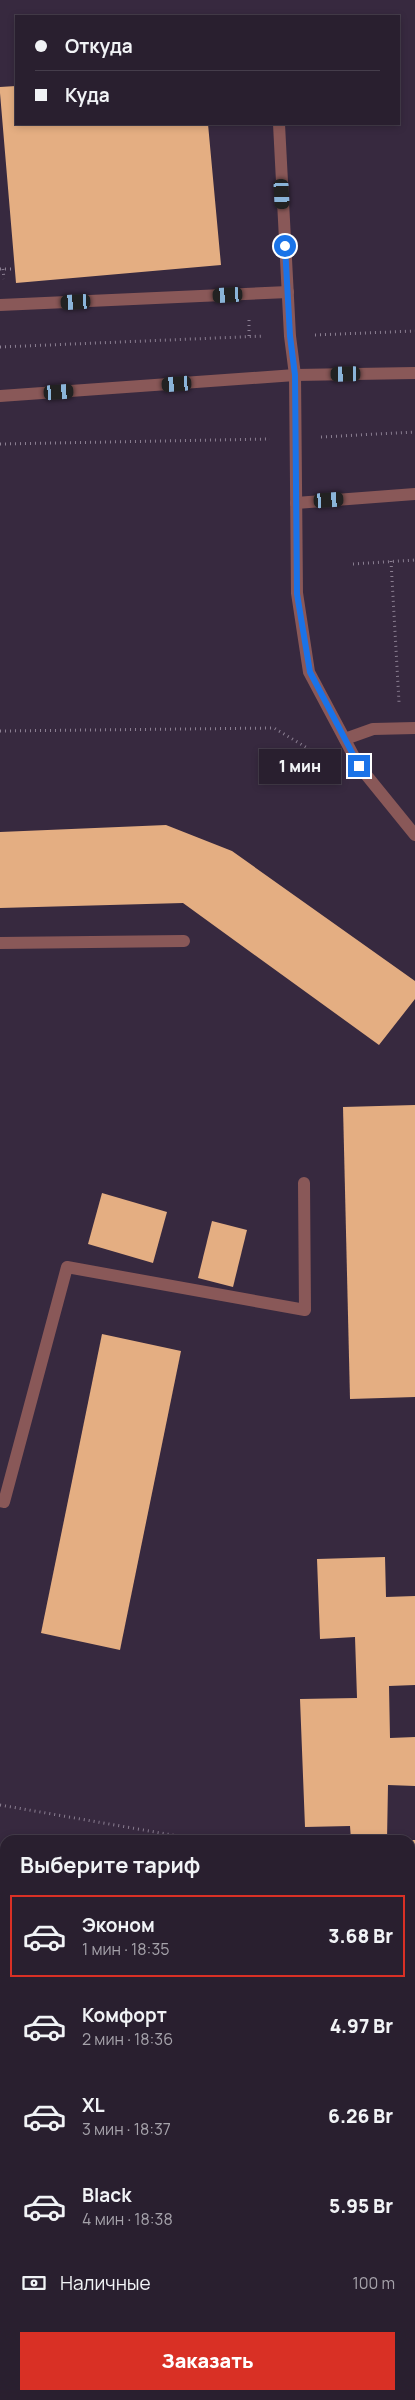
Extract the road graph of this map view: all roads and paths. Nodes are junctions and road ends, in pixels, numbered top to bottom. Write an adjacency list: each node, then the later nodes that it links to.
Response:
1 (279, 125): 4 (street)
2 (15, 268): 3 (path)
3 (0, 270)
4 (288, 292): 5 (street); 7 (street)
5 (0, 305)
6 (415, 330): 7 (path)
7 (290, 336): 8 (path); 10 (street)
8 (0, 347)
9 (415, 373): 10 (street)
10 (295, 375): 11 (street); 13 (street)
11 (0, 396)
12 (415, 432): 13 (path)
13 (296, 438): 14 (path); 16 (street)
14 (0, 444)
15 (415, 494): 16 (street)
16 (296, 502): 23 (street)
17 (415, 560): 18 (path)
18 (391, 561): 19 (path); 20 (path)
19 (353, 564)
20 (401, 728): 21 (street); 23 (street)
21 (415, 728)
22 (0, 731): 24 (path)
23 (344, 739): 24 (street)
24 (359, 766): 25 (street)
25 (415, 835)
26 (184, 941): 27 (street)
27 (0, 943)
28 (304, 1183): 29 (street)
29 (0, 1501)
30 (0, 1805): 31 (path)
31 (172, 1835)

